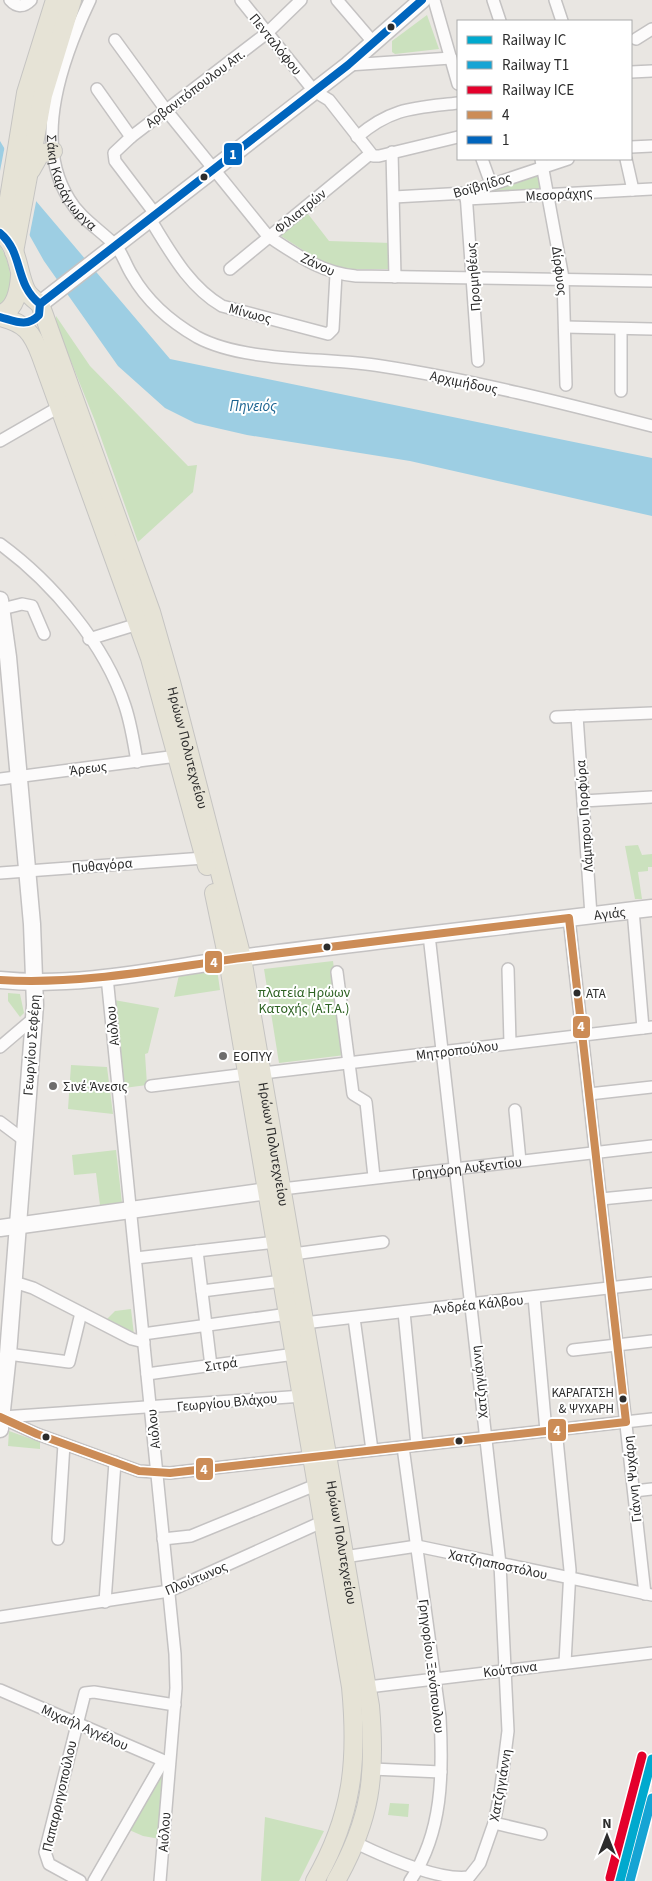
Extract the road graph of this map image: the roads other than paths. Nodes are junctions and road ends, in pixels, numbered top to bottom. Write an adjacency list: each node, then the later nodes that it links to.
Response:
1 (10, 0): 2 (street)
2 (31, 0)
3 (55, 0): 41 (main road, Σάκη Καράγιωργα)
4 (72, 0): 41 (main road, Σάκη Καράγιωργα)
5 (90, 0): 34 (street, Σάκη Καράγιωργα)
6 (240, 0): 16 (street, Πενταλόφου)
7 (301, 0): 16 (street, Αρβανιτόπουλου Απ.)
8 (337, 0): 19 (street)
9 (422, 0): 19 (main road)
10 (434, 0): 20 (street)
11 (493, 0): 13 (street)
12 (555, 0): 14 (street)
13 (500, 20)
14 (562, 20)
15 (652, 29): 17 (street)
16 (267, 33): 26 (street, Πενταλόφου); 28 (street, Αρβανιτόπουλου Απ.)
17 (636, 39)
18 (115, 40): 28 (street, Ζάνου)
19 (374, 42): 21 (main road)
20 (451, 58): 21 (street); 24 (street)
21 (348, 65): 26 (main road)
22 (652, 71): 23 (street)
23 (632, 72)
24 (457, 80)
25 (97, 89): 29 (street)
26 (314, 91): 30 (street, Πενταλόφου); 42 (main road)
27 (457, 103): 30 (street)
28 (166, 110): 29 (street, Αρβανιτόπουλου Απ.); 42 (street, Ζάνου)
29 (131, 137): 50 (street, Αρβανιτόπουλου Απ.)
30 (357, 137): 36 (street, Πενταλόφου)
31 (457, 137): 35 (street)
32 (652, 146): 33 (street)
33 (632, 147)
34 (53, 152): 41 (main road); 54 (street, Σάκη Καράγιωργα)
35 (392, 152): 36 (street); 48 (street)
36 (370, 154): 52 (street, Φιλιατρών)
37 (482, 160): 43 (street)
38 (559, 160): 40 (street, Βοϊβηίδος)
39 (626, 160): 45 (street)
40 (542, 162): 43 (street, Βοϊβηίδος); 47 (street, Δίρφυος)
41 (27, 165): 49 (main road); 51 (main road, Σάκη Καράγιωργα); 53 (main road, Σάκη Καράγιωργα)
42 (215, 169): 50 (main road); 52 (street, Ζάνου)
43 (491, 184): 46 (street, Βοϊβηίδος)
44 (652, 189): 45 (street, Μεσοράχης)
45 (633, 190): 47 (street, Μεσοράχης)
46 (466, 196): 47 (street, Μεσοράχης); 48 (street, Βοϊβηίδος); 59 (street, Προμηθέως)
47 (548, 196): 60 (street, Δίρφυος)
48 (394, 197): 58 (street)
49 (0, 200)
50 (153, 217): 54 (main road); 57 (street, Μίνωος)
51 (2, 228): 53 (main road)
52 (268, 236): 55 (street, Φιλιατρών); 57 (street, Ζάνου)
53 (16, 246): 56 (main road, Ηρώων Πολυτεχνείου)
54 (115, 246): 62 (main road); 68 (street, Σάκη Καράγιωργα)
55 (230, 269)
56 (20, 272): 62 (main road, Ηρώων Πολυτεχνείου); 63 (main road)
57 (336, 274): 58 (street, Ζάνου)
58 (395, 277): 59 (street, Ζάνου)
59 (473, 277): 60 (street, Ζάνου); 69 (street, Προμηθέως)
60 (563, 278): 61 (street, Ζάνου); 65 (street, Δίρφυος)
61 (652, 280)
62 (40, 304): 64 (main road); 98 (main road, Ηρώων Πολυτεχνείου)
63 (0, 316): 64 (main road)
64 (20, 324): 72 (main road, Ηρώων Πολυτεχνείου)
65 (565, 327): 66 (street); 70 (street, Δίρφυος)
66 (621, 329): 67 (street); 71 (street)
67 (652, 329)
68 (272, 355): 73 (street, Αρχιμήδους)
69 (478, 361)
70 (566, 385)
71 (621, 391)
72 (59, 407): 74 (street); 77 (main road, Ηρώων Πολυτεχνείου)
73 (652, 426)
74 (0, 441)
75 (0, 544): 79 (street)
76 (1, 604): 78 (street); 80 (main road, Γεωργίου Σεφέρη)
77 (138, 624): 79 (street); 84 (main road, Ηρώων Πολυτεχνείου)
78 (44, 634)
79 (89, 639): 85 (street)
80 (4, 658): 86 (main road, Γεωργίου Σεφέρη)
81 (652, 713): 82 (street)
82 (578, 716): 83 (street); 89 (street, Λάμπρου Πορφύρα)
83 (556, 717)
84 (177, 756): 85 (street, Άρεως); 90 (main road, Ηρώων Πολυτεχνείου)
85 (137, 762): 86 (street, Άρεως)
86 (18, 777): 87 (street, Άρεως); 91 (main road, Γεωργίου Σεφέρη)
87 (0, 778)
88 (652, 797): 89 (street)
89 (583, 802): 95 (street, Λάμπρου Πορφύρα)
90 (204, 858): 91 (street, Πυθαγόρα); 98 (main road, Ηρώων Πολυτεχνείου)
91 (27, 872): 92 (street, Πυθαγόρα); 103 (main road, Γεωργίου Σεφέρη)
92 (0, 873)
93 (652, 908): 94 (main road, Αγιάς)
94 (633, 910): 95 (main road, Αγιάς); 105 (street)
95 (591, 915): 96 (main road, Αγιάς)
96 (569, 918): 97 (main road, Αγιάς); 106 (street, Γιάννη Ψυχάρη)
97 (430, 935): 98 (main road, Αγιάς); 109 (street, Χατζηγιάννη)
98 (235, 959): 101 (main road, Αγιάς); 111 (main road, Ηρώων Πολυτεχνείου)
99 (508, 969): 107 (street)
100 (337, 972): 110 (street)
101 (107, 977): 103 (main road, Αγιάς); 126 (street, Αιόλου)
102 (0, 980): 103 (main road, Αγιάς)
103 (34, 982): 104 (main road, Γεωργίου Σεφέρη)
104 (34, 1018): 108 (street); 117 (main road, Γεωργίου Σεφέρη)
105 (647, 1027): 106 (street, Μητροπούλου)
106 (582, 1035): 107 (street, Μητροπούλου); 114 (street, Γιάννη Ψυχάρη)
107 (510, 1043): 109 (street, Μητροπούλου)
108 (0, 1047)
109 (442, 1051): 110 (street, Μητροπούλου); 121 (street, Χατζηγιάννη)
110 (348, 1064): 111 (street, Μητροπούλου); 122 (street)
111 (255, 1073): 112 (street, Μητροπούλου); 123 (main road, Ηρώων Πολυτεχνείου)
112 (151, 1086)
113 (652, 1087): 114 (street)
114 (589, 1094): 119 (street, Γιάννη Ψυχάρη)
115 (515, 1110): 120 (street)
116 (0, 1122): 117 (street)
117 (24, 1140): 127 (main road, Γεωργίου Σεφέρη)
118 (652, 1146): 119 (street, Γρηγόρη Αυξεντίου)
119 (596, 1152): 120 (street, Γρηγόρη Αυξεντίου); 125 (street, Γιάννη Ψυχάρη)
120 (520, 1161): 121 (street, Γρηγόρη Αυξεντίου)
121 (456, 1168): 122 (street, Γρηγόρη Αυξεντίου); 139 (street, Χατζηγιάννη)
122 (374, 1177): 123 (street, Γρηγόρη Αυξεντίου)
123 (275, 1190): 126 (main road, Γρηγόρη Αυξεντίου); 128 (main road, Ηρώων Πολυτεχνείου); 131 (main road, Ηρώων Πολυτεχνείου)
124 (652, 1194): 125 (street)
125 (601, 1200): 136 (street, Γιάννη Ψυχάρη)
126 (131, 1208): 127 (main road, Γρηγόρη Αυξεντίου); 132 (street, Αιόλου)
127 (5, 1227): 134 (main road, Γεωργίου Σεφέρη)
128 (276, 1242): 130 (street); 133 (main road, Ηρώων Πολυτεχνείου)
129 (383, 1242): 131 (street)
130 (197, 1251): 132 (street); 137 (street)
131 (293, 1254): 144 (main road, Ηρώων Πολυτεχνείου)
132 (136, 1258): 146 (street, Αιόλου)
133 (282, 1281): 137 (street); 142 (main road, Ηρώων Πολυτεχνείου)
134 (14, 1282): 141 (street); 150 (main road, Γεωργίου Σεφέρη)
135 (652, 1283): 136 (street, Ανδρέα Κάλβου)
136 (611, 1288): 138 (street, Ανδρέα Κάλβου); 148 (street, Γιάννη Ψυχάρη)
137 (202, 1291): 145 (street)
138 (534, 1297): 139 (street, Ανδρέα Κάλβου); 159 (street)
139 (471, 1304): 140 (street, Ανδρέα Κάλβου); 160 (street, Χατζηγιάννη)
140 (404, 1312): 143 (street, Ανδρέα Κάλβου); 162 (street)
141 (81, 1313): 146 (street); 150 (street)
142 (288, 1314): 145 (street); 151 (main road, Ηρώων Πολυτεχνείου)
143 (354, 1318): 144 (street, Ανδρέα Κάλβου); 164 (street)
144 (304, 1323): 165 (main road, Ηρώων Πολυτεχνείου)
145 (206, 1325): 146 (street); 152 (street)
146 (144, 1338): 153 (street, Αιόλου)
147 (652, 1341): 148 (street)
148 (617, 1345): 149 (street); 158 (street, Γιάννη Ψυχάρη)
149 (573, 1350)
150 (8, 1354): 157 (main road, Γεωργίου Σεφέρη)
151 (295, 1354): 152 (street, Σιτρά); 154 (main road, Ηρώων Πολυτεχνείου)
152 (211, 1366): 153 (street, Σιτρά)
153 (147, 1374): 155 (street, Αιόλου)
154 (303, 1396): 155 (street, Γεωργίου Βλάχου); 165 (main road, Ηρώων Πολυτεχνείου)
155 (151, 1408): 157 (street, Γεωργίου Βλάχου); 167 (street, Αιόλου)
156 (652, 1419): 158 (street)
157 (0, 1421): 161 (street)
158 (626, 1422): 159 (street); 170 (street, Γιάννη Ψυχάρη)
159 (551, 1430): 160 (street); 177 (street)
160 (485, 1437): 162 (street); 176 (street, Χατζηγιάννη)
161 (64, 1444): 166 (street); 172 (street)
162 (417, 1445): 163 (street)
163 (403, 1447): 164 (street); 174 (street, Γρηγορίου Ξενόπουλου)
164 (372, 1450): 165 (street)
165 (320, 1456): 167 (street); 168 (main road, Ηρώων Πολυτεχνείου); 175 (main road, Ηρώων Πολυτεχνείου)
166 (115, 1462): 167 (street); 180 (street)
167 (157, 1472): 173 (street, Αιόλου)
168 (318, 1484): 171 (main road, Ηρώων Πολυτεχνείου); 173 (street)
169 (652, 1490): 170 (street)
170 (634, 1491): 179 (street, Γιάννη Ψυχάρη)
171 (324, 1521): 178 (street, Πλούτωνος); 202 (main road, Ηρώων Πολυτεχνείου)
172 (58, 1539)
173 (163, 1539): 178 (street, Αιόλου)
174 (417, 1546): 175 (street, Χατζηαποστόλου); 176 (street, Χατζηαποστόλου); 185 (street, Γρηγορίου Ξενόπουλου)
175 (344, 1557): 186 (main road, Ηρώων Πολυτεχνείου)
176 (500, 1564): 177 (street, Χατζηαποστόλου); 184 (street, Χατζηγιάννη)
177 (570, 1580): 179 (street, Χατζηαποστόλου); 183 (street)
178 (169, 1591): 180 (street, Πλούτωνος); 188 (street, Αιόλου)
179 (649, 1595)
180 (105, 1602): 181 (street, Πλούτωνος)
181 (0, 1617)
182 (652, 1653): 183 (street, Κούτσινα)
183 (565, 1662): 184 (street, Κούτσινα)
184 (504, 1670): 185 (street, Κούτσινα); 193 (street, Χατζηγιάννη)
185 (435, 1679): 186 (street, Κούτσινα); 192 (street, Γρηγορίου Ξενόπουλου)
186 (368, 1687): 191 (main road, Ηρώων Πολυτεχνείου)
187 (0, 1690): 189 (street, Μιχαήλ Αγγέλου)
188 (175, 1705): 189 (street, Παπαρρηγοπούλου); 190 (street, Αιόλου)
189 (76, 1722): 190 (street, Μιχαήλ Αγγέλου); 199 (street, Παπαρρηγοπούλου)
190 (166, 1762): 200 (street); 201 (street, Αιόλου)
191 (372, 1769): 192 (street); 195 (main road, Ηρώων Πολυτεχνείου)
192 (442, 1772): 196 (street, Γρηγορίου Ξενόπουλου)
193 (494, 1823): 194 (street); 198 (street, Χατζηγιάννη)
194 (541, 1834)
195 (356, 1843): 196 (street); 203 (main road, Ηρώων Πολυτεχνείου)
196 (418, 1869): 197 (street); 204 (street, Γρηγορίου Ξενόπουλου)
197 (444, 1878): 198 (street)
198 (464, 1880)
199 (80, 1881)
200 (94, 1881)
201 (160, 1881)
202 (315, 1881)
203 (336, 1881)
204 (410, 1881)

